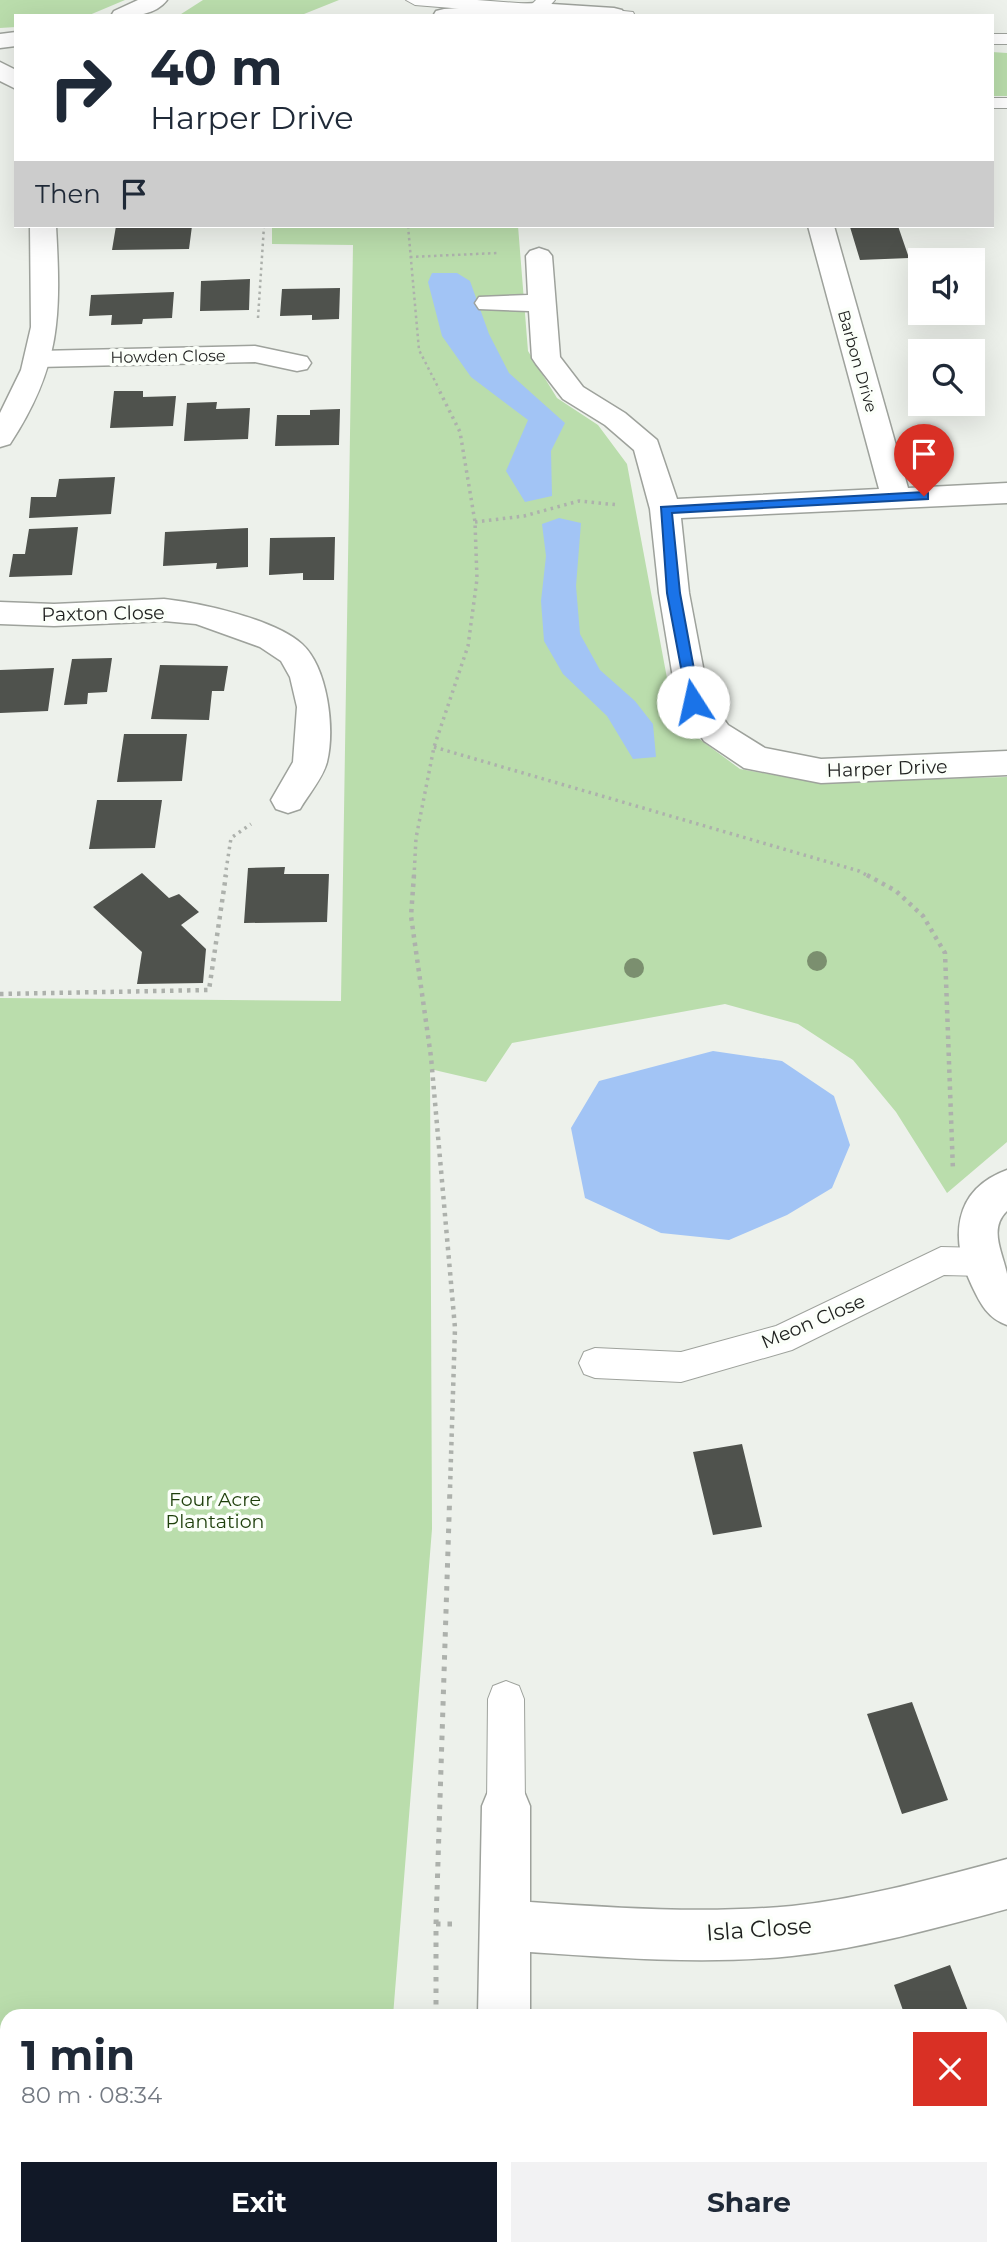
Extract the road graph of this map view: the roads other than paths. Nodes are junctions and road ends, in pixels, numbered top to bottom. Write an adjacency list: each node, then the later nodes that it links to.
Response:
1 (156, 0): 4 (street)
2 (415, 0): 3 (lane)
3 (541, 5): 5 (street); 6 (street)
4 (126, 14)
5 (462, 14)
6 (607, 14)
7 (0, 69): 8 (street)
8 (14, 80)
9 (43, 228): 14 (street)
10 (822, 228): 18 (street, Barbon Drive)
11 (539, 256): 13 (street, Harper Drive)
12 (488, 303): 13 (street)
13 (541, 303): 19 (street, Harper Drive)
14 (38, 359): 15 (street, Howden Close); 16 (street)
15 (297, 363)
16 (0, 438)
17 (1007, 493): 18 (street)
18 (896, 497): 19 (street)
19 (665, 509): 21 (street, Harper Drive)
20 (0, 612): 22 (street, Paxton Close)
21 (1007, 763)
22 (288, 800)
23 (995, 1198): 24 (street)
24 (983, 1262): 25 (street); 26 (lane, Meon Close)
25 (1007, 1306)
26 (595, 1363)
27 (506, 1699): 28 (lane)
28 (506, 1806): 30 (street)
29 (1007, 1884): 30 (street, Isla Close)
30 (507, 1925): 31 (street)
31 (504, 2009)

